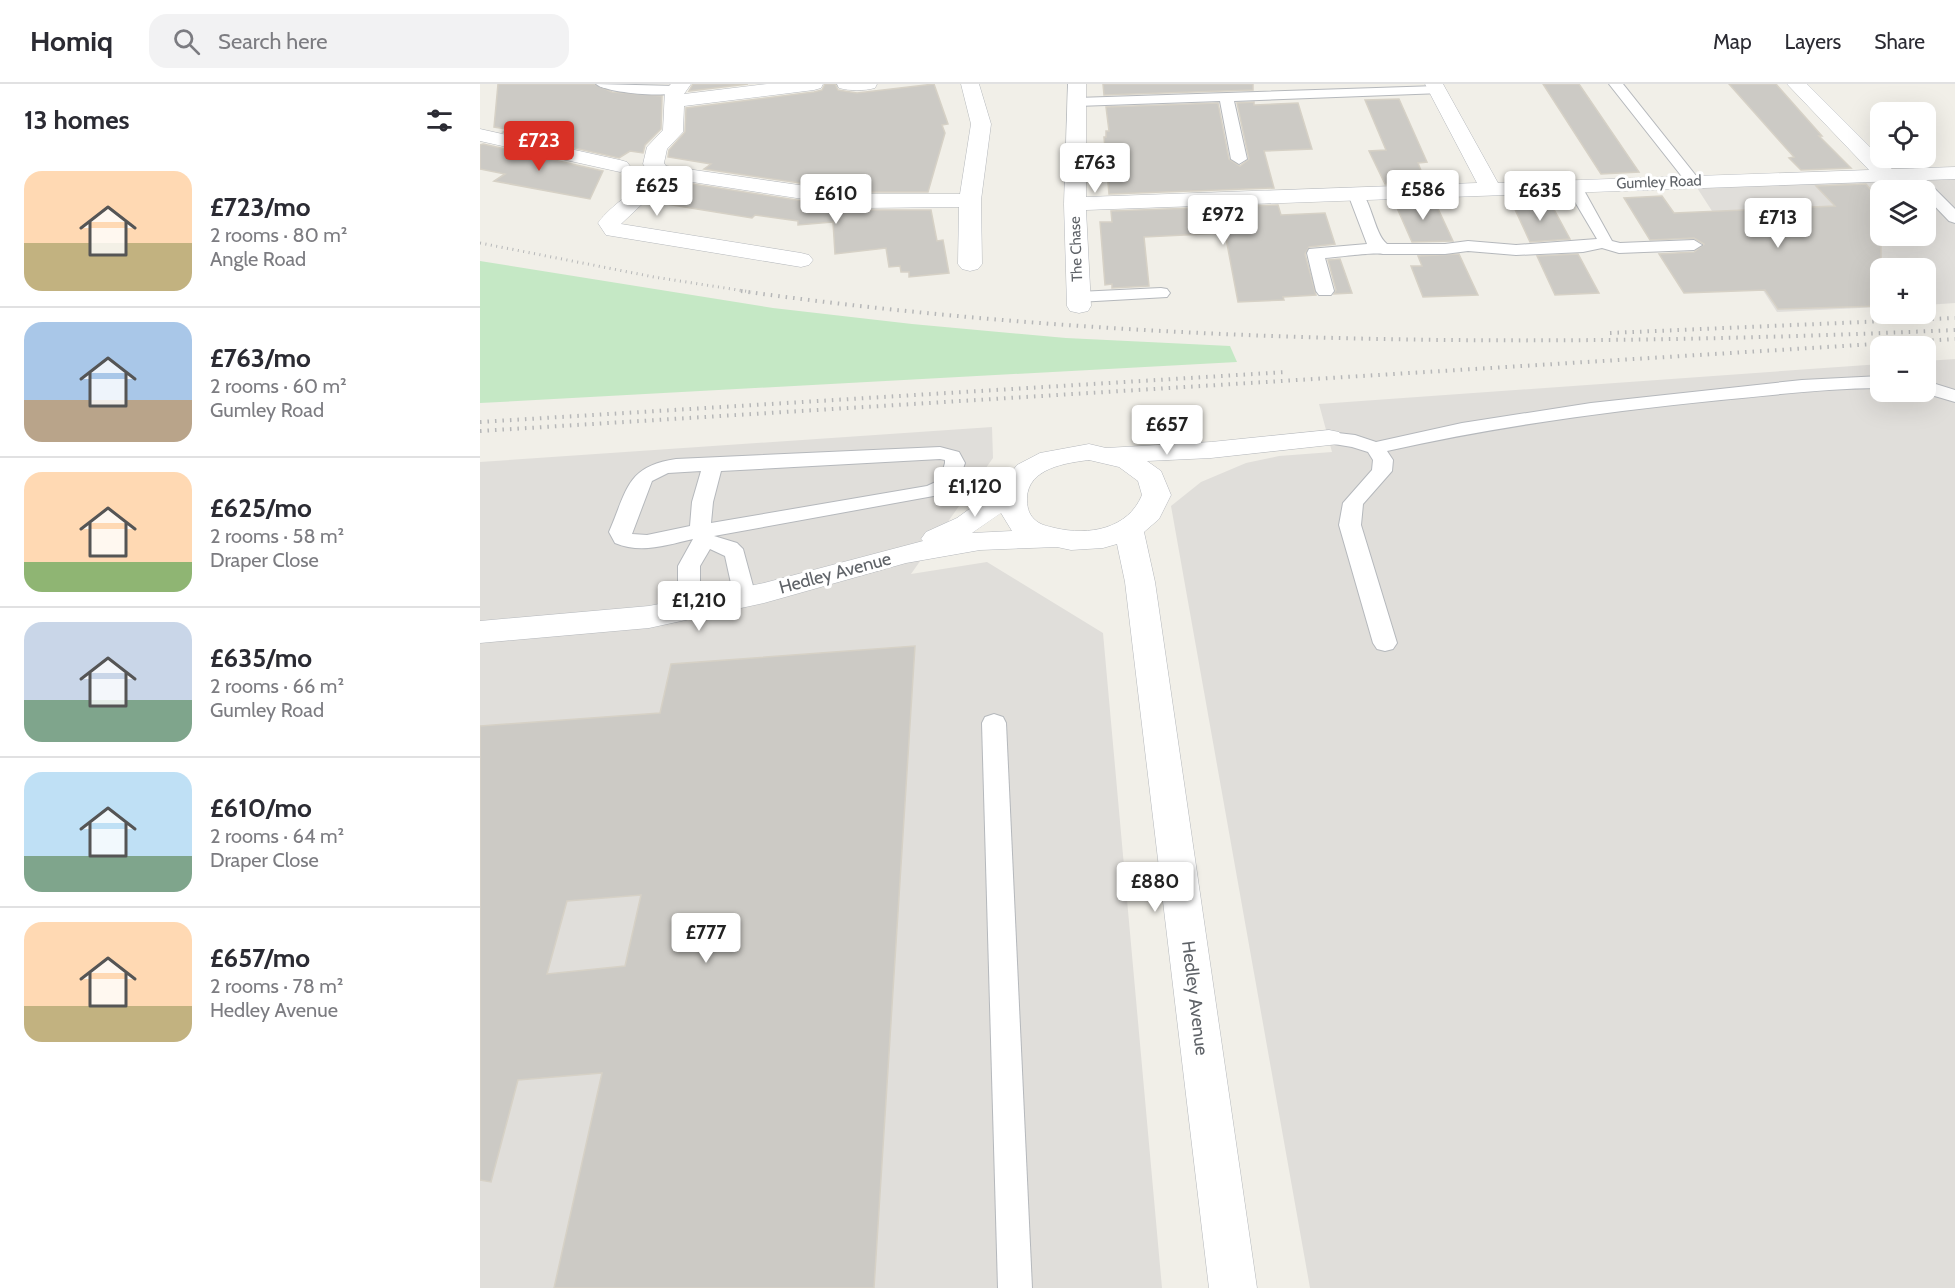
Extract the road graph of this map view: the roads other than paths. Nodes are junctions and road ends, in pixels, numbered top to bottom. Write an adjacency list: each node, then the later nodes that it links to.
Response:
1 (603, 84): 9 (lane)
2 (814, 84): 9 (street)
3 (846, 84): 4 (street)
4 (868, 84)
5 (970, 84): 23 (street)
6 (1616, 84): 19 (lane)
7 (1796, 84): 18 (street)
8 (1435, 87): 11 (lane); 21 (street)
9 (677, 92): 15 (street)
10 (1077, 93): 11 (lane); 24 (street, The Chase)
11 (1226, 98): 13 (lane)
12 (480, 135): 14 (street)
13 (1239, 159)
14 (620, 166)
15 (658, 171): 23 (street); 29 (street)
16 (1955, 173): 17 (street, Gumley Road)
17 (1912, 174): 18 (street, Gumley Road); 25 (lane)
18 (1886, 175): 19 (street, Gumley Road)
19 (1692, 180): 20 (street, Gumley Road)
20 (1574, 185): 21 (street, Gumley Road); 26 (lane)
21 (1491, 189): 22 (street, Gumley Road)
22 (1356, 195): 24 (street, Gumley Road); 28 (lane)
23 (970, 200): 30 (street)
24 (1075, 204): 33 (street, The Chase)
25 (1955, 218)
26 (1603, 243): 27 (lane); 28 (lane)
27 (1695, 245)
28 (1377, 246): 32 (lane)
29 (801, 260)
30 (970, 264)
31 (1158, 273): 33 (lane)
32 (1325, 291)
33 (1079, 301)
34 (1870, 382): 38 (lane)
35 (1936, 390): 36 (lane)
36 (1955, 396)
37 (1329, 438): 38 (lane); 39 (street)
38 (1375, 448): 51 (lane)
39 (1211, 450): 40 (street); 43 (street)
40 (1110, 454): 42 (street, Hedley Avenue); 43 (street, Hedley Avenue)
41 (713, 465): 45 (lane); 45 (lane); 45 (lane)
42 (1011, 492): 46 (street, Hedley Avenue); 47 (street, Hedley Avenue)
43 (1156, 499): 44 (street, Hedley Avenue)
44 (1129, 530): 46 (street, Hedley Avenue); 54 (street, Hedley Avenue)
45 (702, 535): 48 (lane); 49 (lane)
46 (1051, 539): 47 (street, Hedley Avenue)
47 (905, 554): 48 (street, Hedley Avenue)
48 (745, 597): 49 (street, Hedley Avenue)
49 (689, 609): 50 (street, Hedley Avenue)
50 (480, 633)
51 (1385, 643)
52 (994, 723): 53 (lane)
53 (1015, 1288)
54 (1233, 1288)

